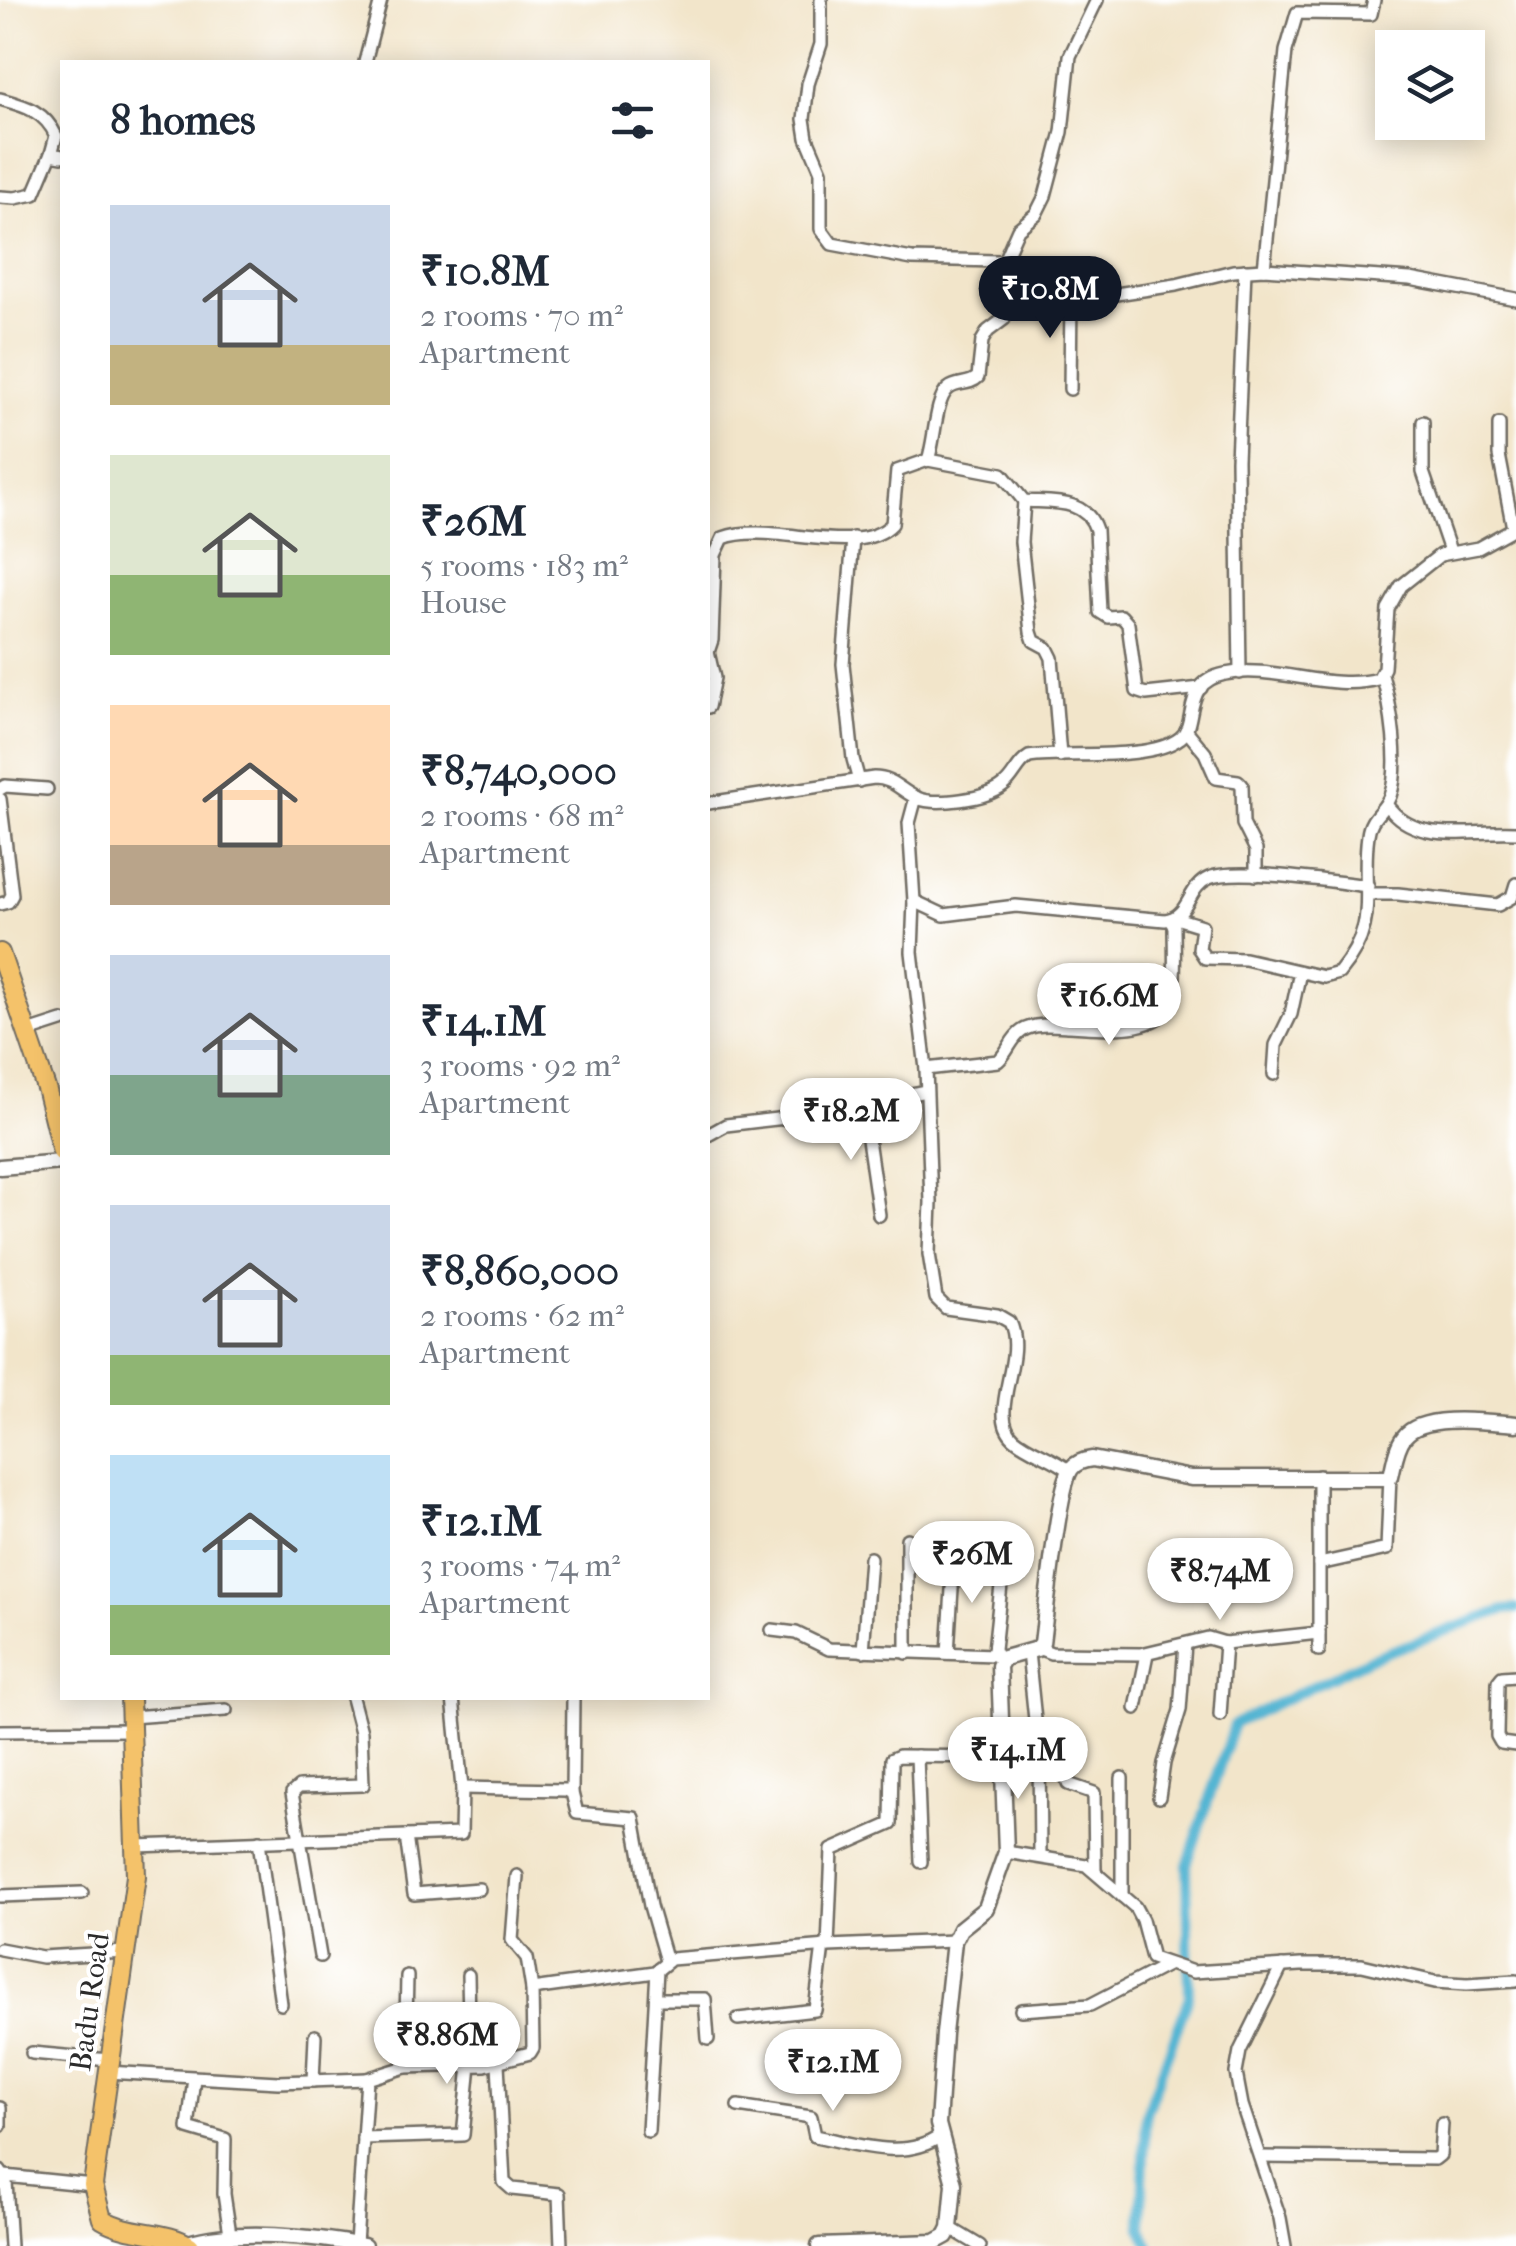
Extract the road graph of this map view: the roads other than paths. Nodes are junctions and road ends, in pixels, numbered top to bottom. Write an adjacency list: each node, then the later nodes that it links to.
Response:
1 (381, 0): 5 (street)
2 (820, 0): 9 (street)
3 (1098, 0): 9 (street)
4 (1374, 0): 10 (street)
5 (366, 60)
6 (0, 98): 7 (street)
7 (57, 155): 8 (street)
8 (0, 197)
9 (1003, 264): 12 (street)
10 (1264, 269): 11 (street); 14 (street)
11 (1245, 270): 13 (street); 25 (street)
12 (1016, 278): 13 (street); 18 (street)
13 (1071, 294): 15 (street)
14 (1516, 299)
15 (1070, 389)
16 (1423, 422): 22 (street)
17 (1498, 424): 20 (street)
18 (928, 460): 19 (street); 21 (street)
19 (1024, 501): 27 (street); 30 (street)
20 (1514, 528): 22 (street)
21 (853, 538): 23 (street); 31 (street)
22 (1450, 552): 26 (street)
23 (710, 646)
24 (710, 661): 28 (street)
25 (1240, 673): 26 (street); 27 (street)
26 (1382, 674): 37 (street)
27 (1201, 688): 29 (street)
28 (710, 698)
29 (1186, 730): 30 (street); 39 (street)
30 (1060, 756): 34 (street)
31 (859, 781): 34 (street); 36 (street)
32 (0, 789): 33 (street)
33 (48, 789)
34 (916, 798): 42 (street)
35 (0, 799): 43 (street)
36 (710, 803)
37 (1386, 804): 38 (street); 41 (street)
38 (1516, 832)
39 (1256, 876): 41 (street); 44 (street)
40 (1516, 884): 41 (street)
41 (1368, 890): 46 (street)
42 (914, 901): 44 (street); 49 (street)
43 (0, 904)
44 (1174, 919): 46 (street); 49 (street)
45 (0, 953): 48 (main road)
46 (1300, 972): 50 (street)
47 (60, 1022): 48 (street)
48 (28, 1032): 54 (main road)
49 (926, 1068): 51 (street)
50 (1274, 1074)
51 (926, 1091): 52 (street); 59 (street)
52 (863, 1105): 53 (street); 57 (street)
53 (710, 1134)
54 (60, 1143)
55 (60, 1162): 56 (street)
56 (0, 1167)
57 (879, 1215)
58 (1516, 1424): 61 (street)
59 (1070, 1470): 60 (street); 71 (street)
60 (1319, 1476): 61 (street); 66 (street)
61 (1390, 1476): 66 (street)
62 (907, 1539): 74 (street)
63 (954, 1557): 75 (street)
64 (870, 1558): 73 (street)
65 (1004, 1558): 77 (street)
66 (1319, 1564): 68 (street)
67 (772, 1630): 73 (street)
68 (1319, 1633): 69 (street); 72 (street)
69 (1225, 1643): 70 (street); 85 (street)
70 (1185, 1644): 76 (street); 95 (street)
71 (1033, 1650): 76 (street); 77 (street); 89 (street)
72 (1319, 1650)
73 (863, 1651): 74 (street)
74 (907, 1653): 75 (street)
75 (948, 1653): 77 (street)
76 (1147, 1654): 83 (street)
77 (998, 1658): 91 (street)
78 (1516, 1676): 88 (street)
79 (130, 1700): 86 (main road, Badu Road)
80 (353, 1700): 97 (street)
81 (453, 1700): 93 (street)
82 (573, 1700): 94 (street)
83 (1136, 1708)
84 (226, 1710): 86 (street)
85 (1220, 1715)
86 (131, 1724): 87 (street); 99 (main road, Badu Road)
87 (0, 1732)
88 (1516, 1745)
89 (1039, 1750): 101 (street); 103 (street)
90 (917, 1756): 91 (street); 102 (street); 110 (street)
91 (1004, 1757): 100 (street)
92 (1122, 1778): 108 (street)
93 (462, 1788): 94 (street); 96 (street)
94 (572, 1792): 114 (street)
95 (1159, 1798)
96 (406, 1836): 97 (street); 105 (street)
97 (299, 1840): 98 (street); 113 (street)
98 (259, 1842): 99 (street); 122 (street)
99 (137, 1846): 112 (main road, Badu Road)
100 (1006, 1852): 101 (street); 109 (street)
101 (1040, 1856): 103 (street)
102 (921, 1862)
103 (1095, 1872): 108 (street)
104 (517, 1876): 120 (street)
105 (480, 1889)
106 (82, 1894): 107 (street)
107 (0, 1896)
108 (1122, 1896): 116 (street)
109 (954, 1941): 110 (street); 140 (street)
110 (826, 1946): 114 (street); 124 (street)
111 (0, 1949): 112 (street)
112 (125, 1952): 129 (main road, Badu Road)
113 (320, 1956)
114 (661, 1966): 120 (street); 121 (street)
115 (1282, 1966): 116 (street); 119 (street); 142 (street)
116 (1172, 1967): 123 (street)
117 (468, 1974): 130 (street)
118 (407, 1976): 131 (street)
119 (1516, 1981)
120 (532, 1988): 128 (street)
121 (656, 1998): 126 (street); 139 (street)
122 (282, 2004)
123 (1021, 2010)
124 (738, 2019)
125 (315, 2036): 134 (street)
126 (708, 2038)
127 (32, 2052): 129 (street)
128 (498, 2062): 130 (street); 152 (street)
129 (108, 2066): 132 (street); 144 (main road, Badu Road)
130 (470, 2066): 131 (street); 141 (street)
131 (406, 2067): 133 (street)
132 (194, 2078): 134 (street); 146 (street)
133 (367, 2078): 134 (street); 141 (street)
134 (313, 2081)
135 (738, 2106): 140 (street)
136 (0, 2108): 138 (street)
137 (1442, 2124): 142 (street)
138 (0, 2126)
139 (648, 2131)
140 (940, 2136): 145 (street)
141 (363, 2138): 149 (street)
142 (1260, 2157): 155 (street)
143 (3, 2173): 144 (street); 151 (street)
144 (93, 2185): 147 (main road)
145 (950, 2228): 150 (street); 154 (street)
146 (230, 2234): 148 (street); 149 (street)
147 (129, 2239): 148 (main road)
148 (189, 2245)
149 (360, 2245)
150 (890, 2245): 153 (street)
151 (10, 2246)
152 (561, 2246)
153 (818, 2246)
154 (980, 2246)
155 (1285, 2246)

